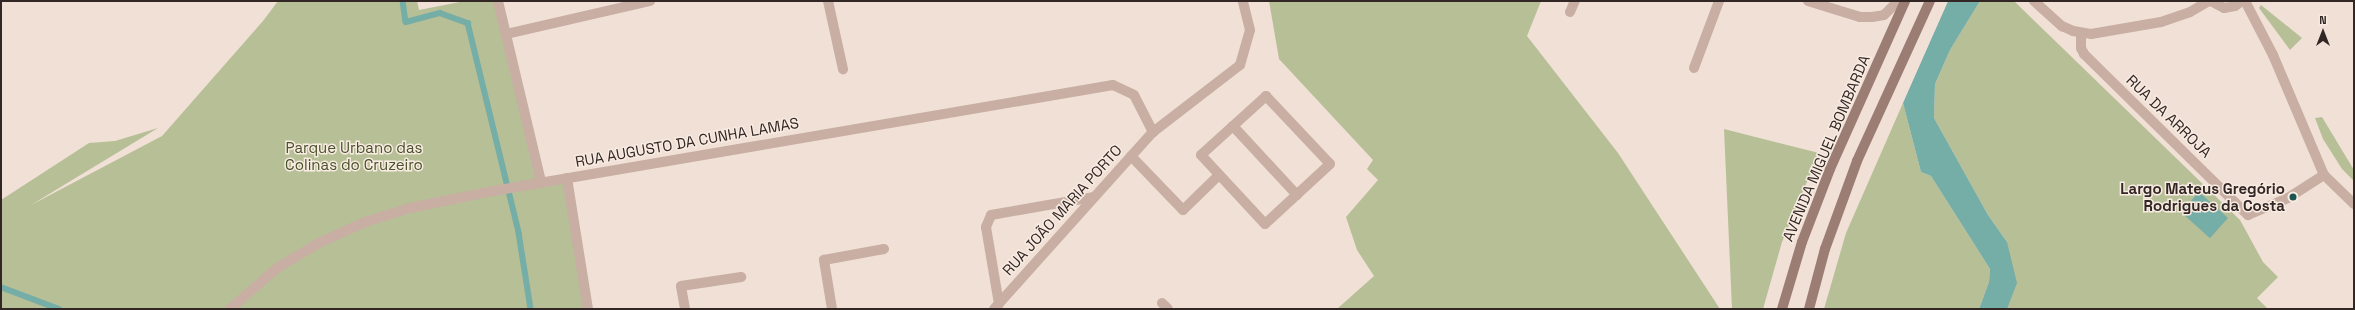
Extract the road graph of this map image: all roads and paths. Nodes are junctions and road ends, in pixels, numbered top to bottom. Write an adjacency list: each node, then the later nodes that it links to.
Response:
1 (498, 1): 16 (street)
2 (650, 1): 16 (street)
3 (828, 1): 18 (street)
4 (1243, 1): 20 (street, RUA JOÃO MARIA PORTO)
5 (1575, 1): 14 (street)
6 (1719, 1): 17 (street)
7 (1808, 1): 8 (street)
8 (1898, 1)
9 (1905, 1): 36 (main road, AVENIDA MIGUEL BOMBARDA)
10 (1930, 1): 37 (main road)
11 (2034, 1): 15 (street)
12 (2210, 1): 13 (street); 15 (street)
13 (2244, 1): 23 (street)
14 (1570, 12)
15 (2081, 33): 23 (street, RUA DA ARROJA)
16 (506, 34): 25 (street)
17 (1694, 68)
18 (843, 69)
19 (1233, 126): 22 (street); 26 (street); 26 (street)
20 (1153, 132): 21 (street, RUA JOÃO MARIA PORTO); 24 (street, RUA AUGUSTO DA CUNHA LAMAS)
21 (1131, 156): 22 (street); 27 (street, RUA JOÃO MARIA PORTO)
22 (1219, 175): 26 (street)
23 (2324, 175): 28 (street)
24 (567, 178): 25 (street, RUA AUGUSTO DA CUNHA LAMAS); 33 (street)
25 (541, 182): 32 (street, RUA AUGUSTO DA CUNHA LAMAS)
26 (1297, 195)
27 (1094, 197): 31 (street, RUA JOÃO MARIA PORTO); 31 (street)
28 (2354, 204)
29 (884, 249): 35 (street)
30 (742, 277): 34 (street)
31 (996, 306)
32 (230, 309)
33 (588, 309)
34 (685, 309)
35 (832, 309)
36 (1782, 309)
37 (1809, 309)

